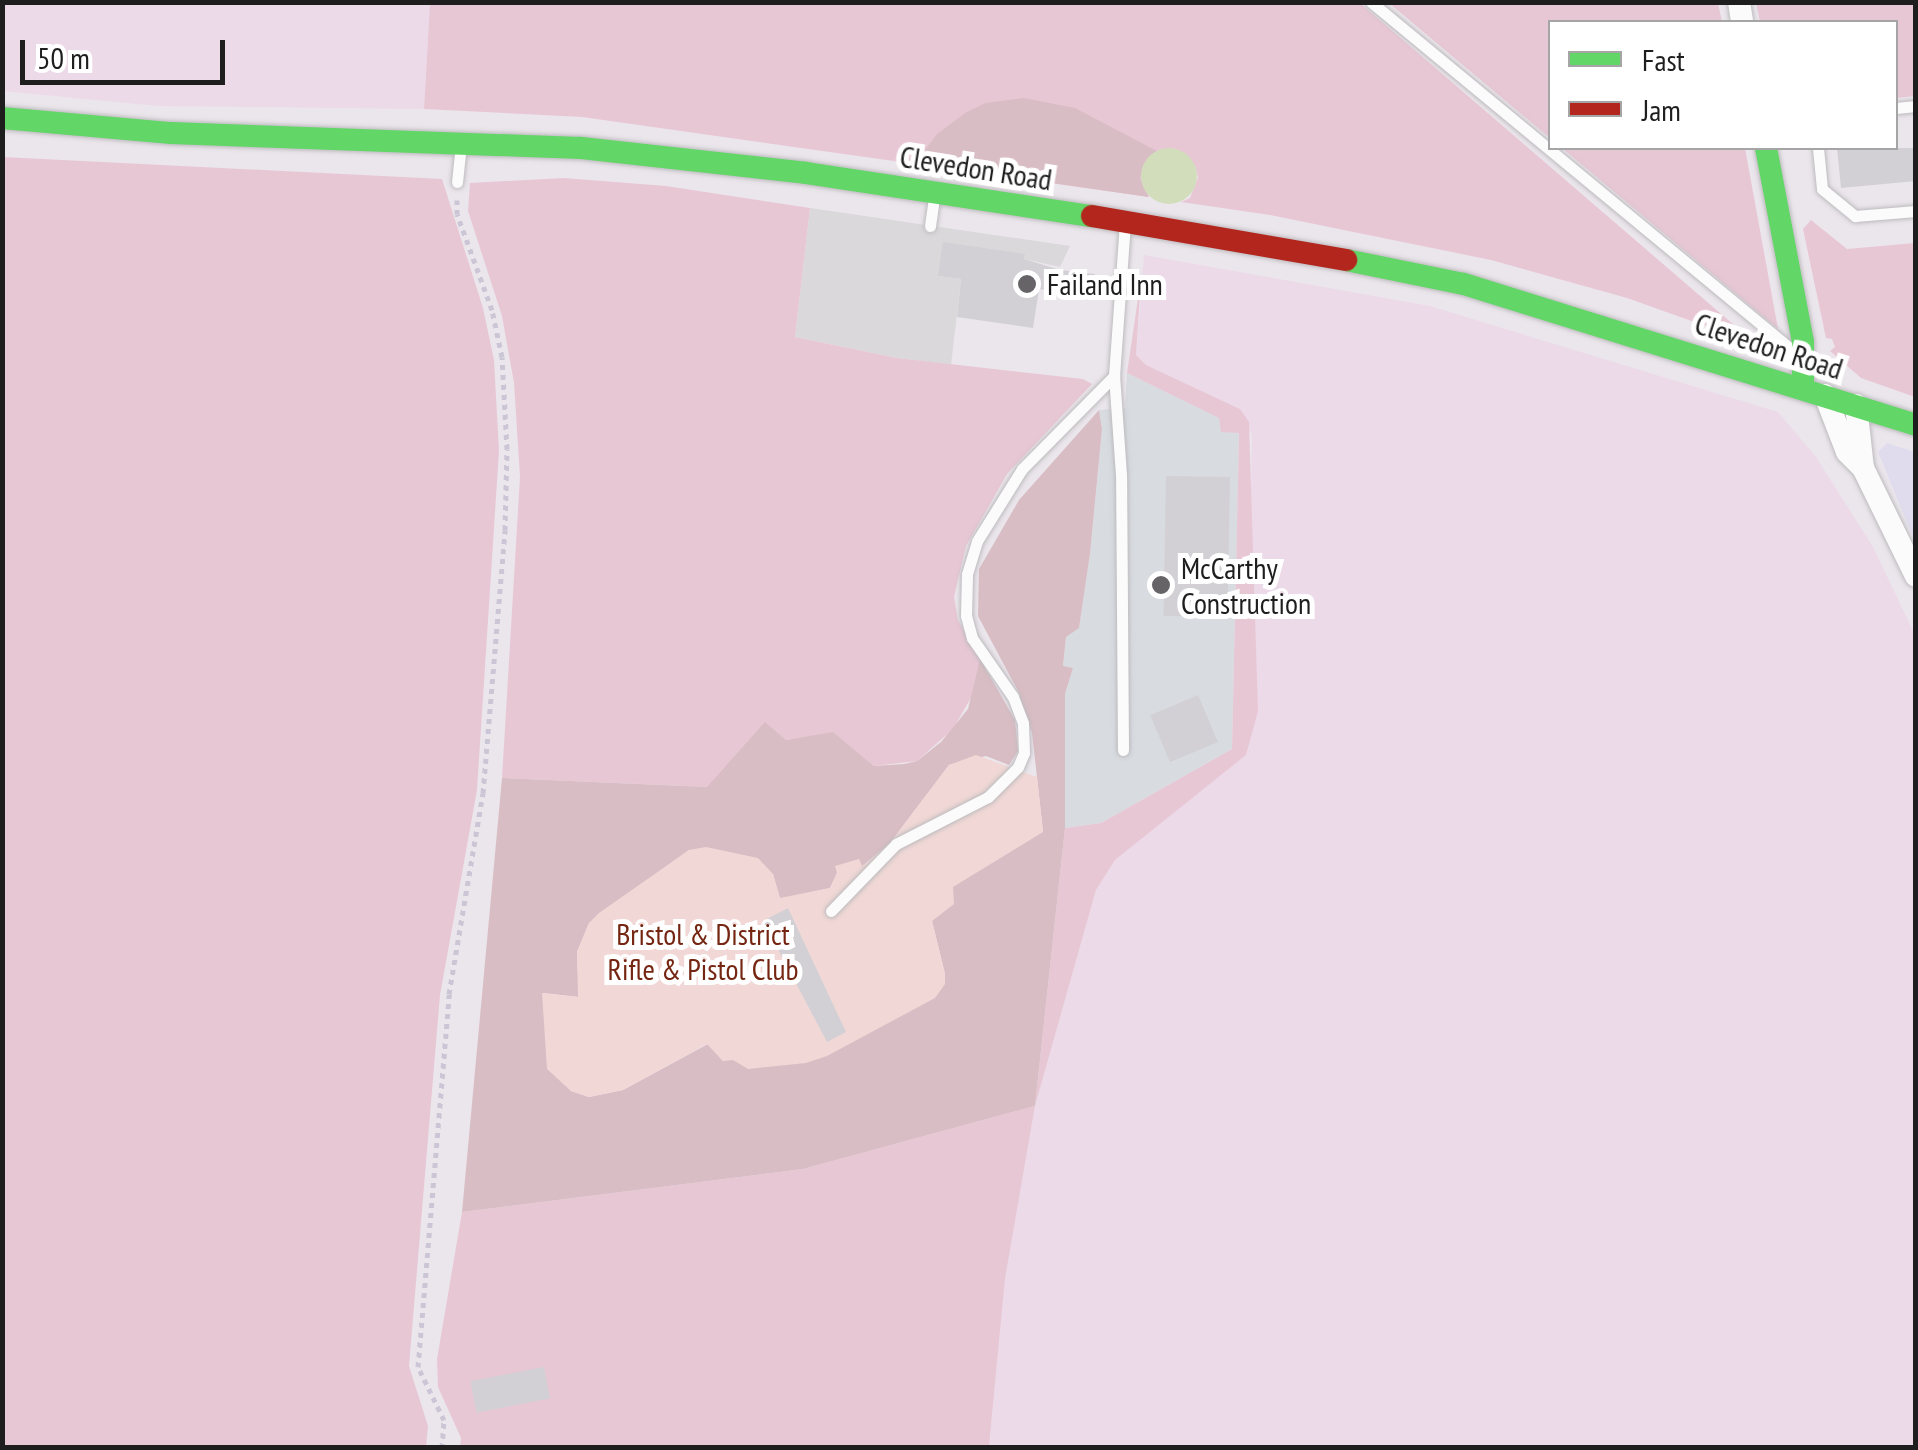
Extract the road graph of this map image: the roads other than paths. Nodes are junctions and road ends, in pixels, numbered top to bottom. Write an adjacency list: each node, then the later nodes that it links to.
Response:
1 (1371, 2): 4 (lane)
2 (2, 118): 3 (main road, Clevedon Road)
3 (462, 141): 8 (lane); 9 (main road, Clevedon Road)
4 (1548, 148)
5 (1550, 150): 13 (lane)
6 (1766, 150): 13 (main road)
7 (1818, 150): 10 (lane)
8 (457, 182)
9 (935, 192): 11 (main road, Clevedon Road); 12 (lane)
10 (1916, 211)
11 (1125, 222): 14 (lane); 15 (main road, Clevedon Road)
12 (930, 226)
13 (1804, 360): 15 (main road)
14 (1114, 376): 20 (lane); 21 (lane)
15 (1814, 392): 16 (main road, Clevedon Road); 18 (street)
16 (1856, 405): 17 (main road, Clevedon Road); 18 (street)
17 (1916, 425)
18 (1863, 468): 19 (street)
19 (1916, 576)
20 (1124, 750)
21 (831, 910)

